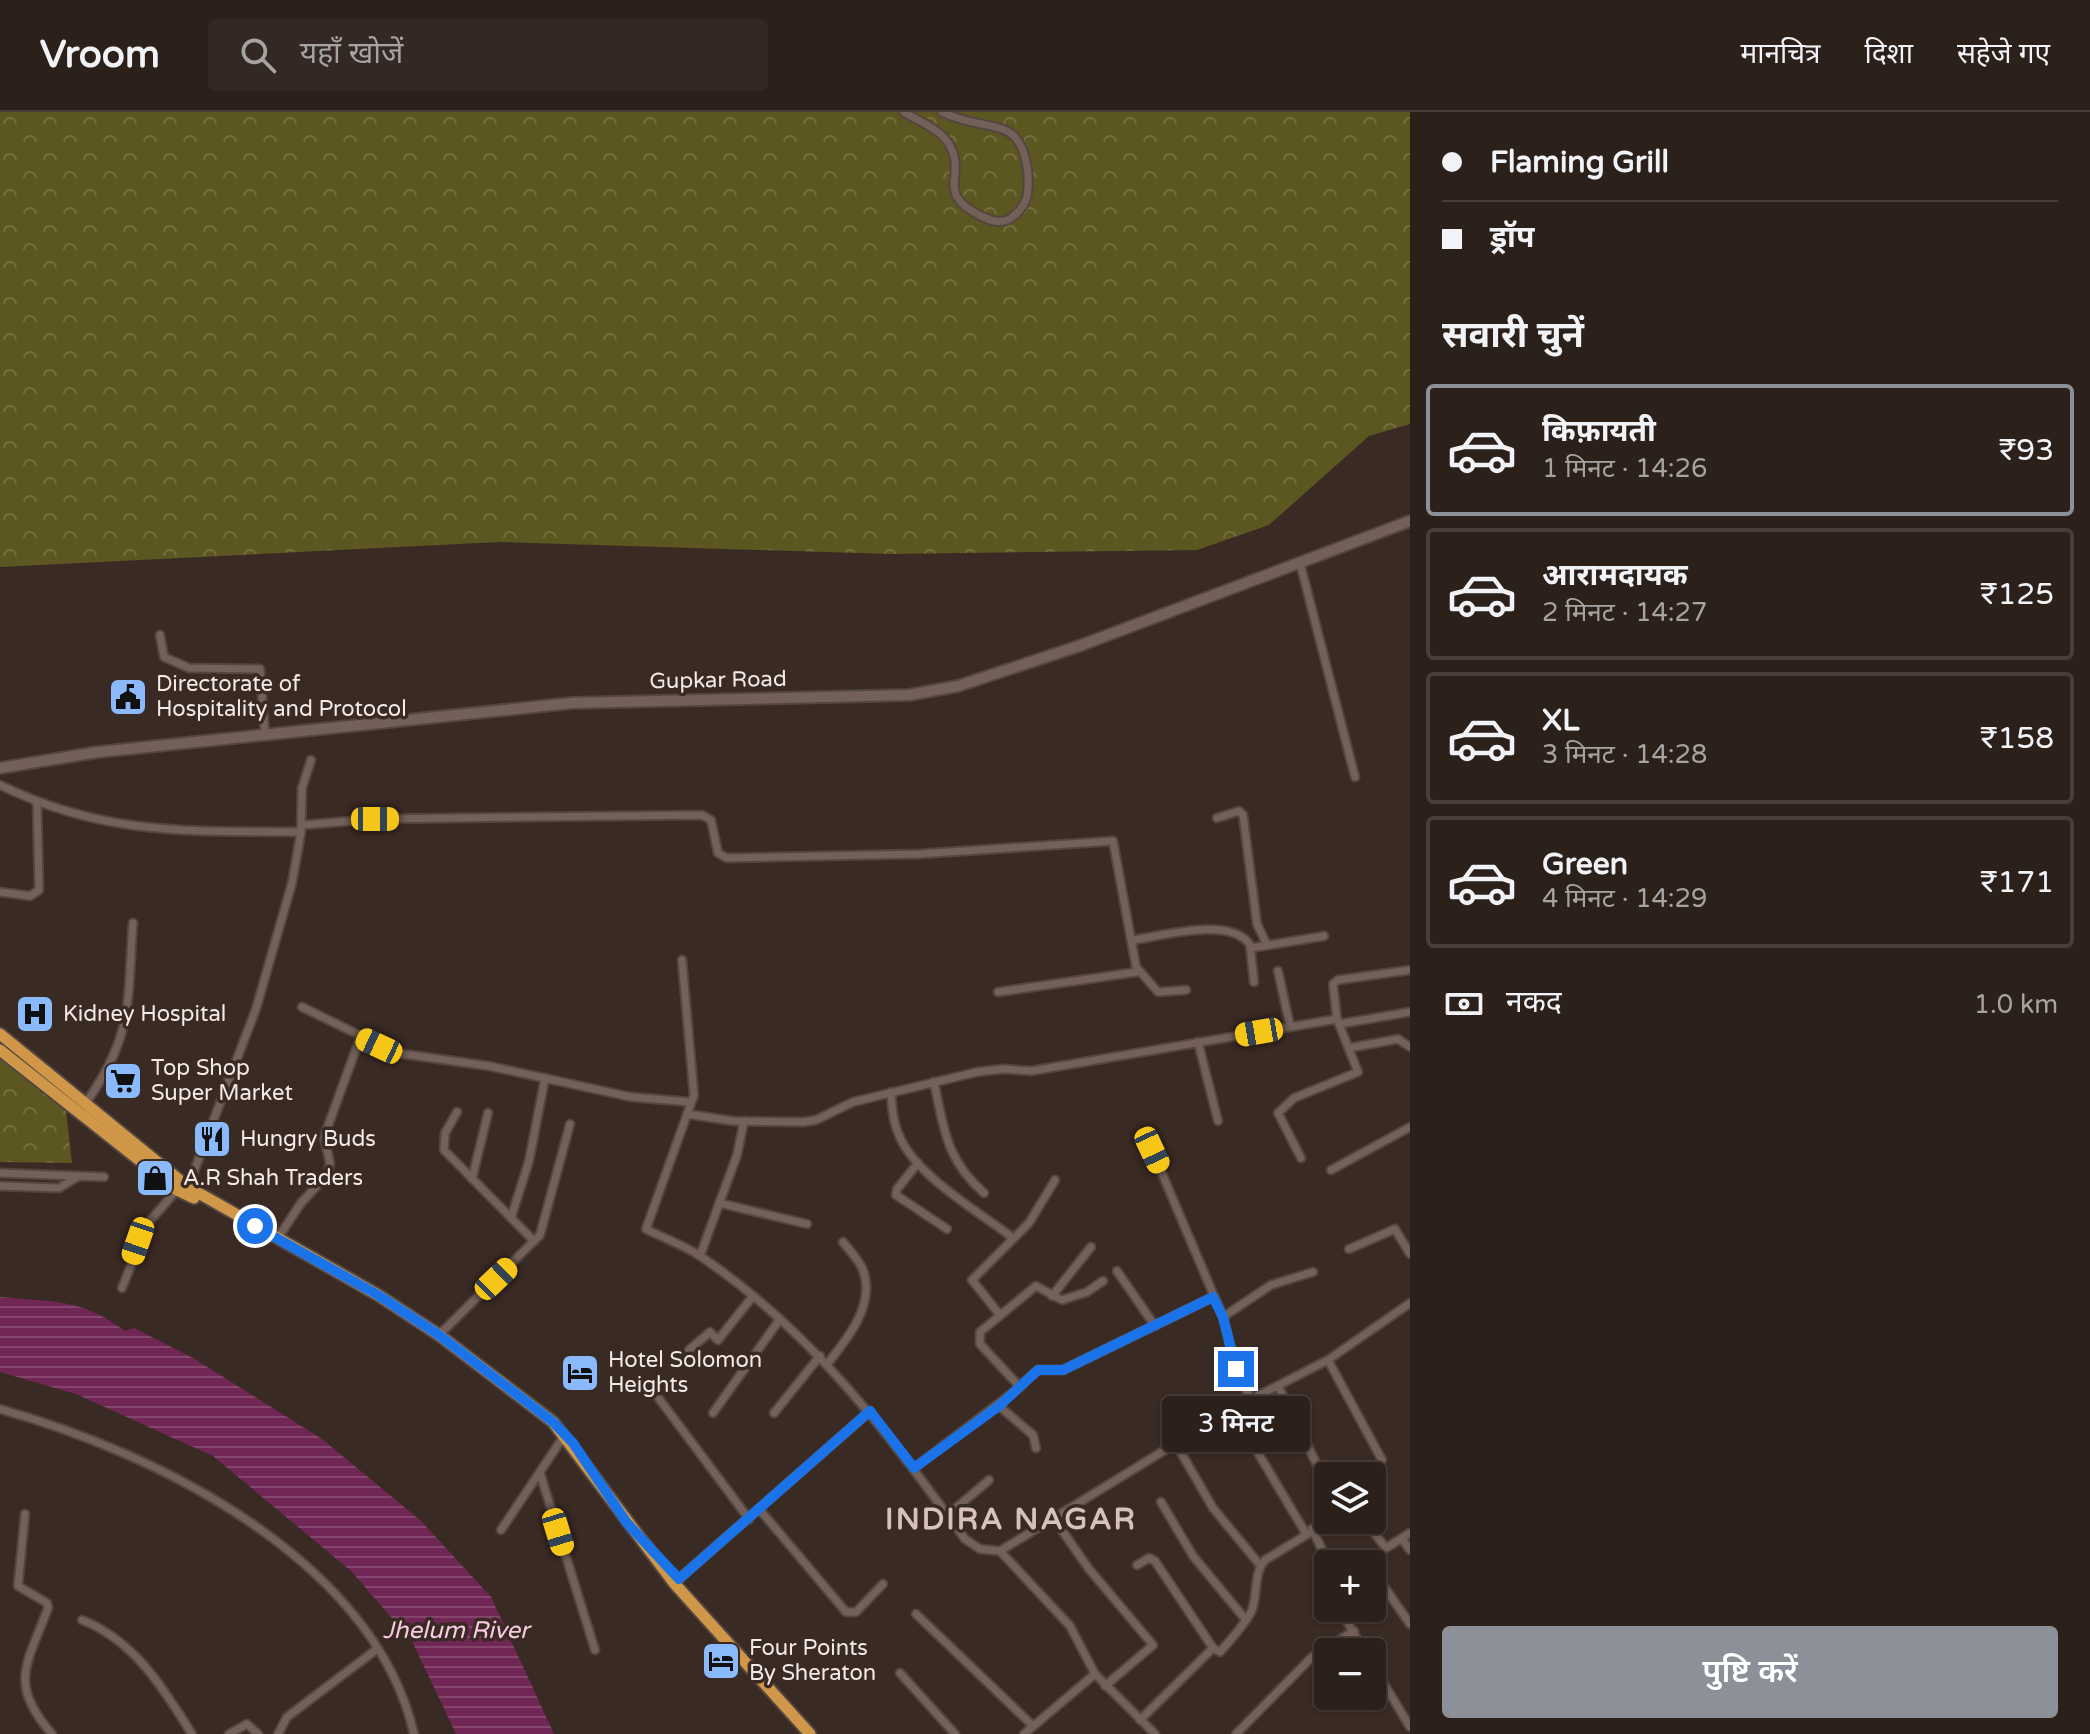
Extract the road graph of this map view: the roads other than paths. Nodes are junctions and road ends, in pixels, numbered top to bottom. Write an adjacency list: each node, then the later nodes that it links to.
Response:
1 (904, 112): 2 (street)
2 (942, 112)
3 (1410, 521): 4 (main road, Gupkar Road)
4 (1300, 563): 6 (main road, Gupkar Road); 9 (street)
5 (160, 635): 6 (street)
6 (265, 735): 8 (main road, Gupkar Road)
7 (311, 760): 13 (street)
8 (0, 768)
9 (1355, 777)
10 (0, 785): 11 (street)
11 (37, 802): 13 (street); 14 (street)
12 (1217, 818): 18 (street)
13 (302, 829): 17 (street); 59 (street)
14 (0, 892)
15 (133, 923): 41 (street)
16 (1324, 936): 18 (street)
17 (1133, 940): 19 (street); 21 (street)
18 (1267, 945): 19 (street)
19 (1251, 948): 24 (street)
20 (682, 960): 40 (street)
21 (1138, 969): 25 (street); 26 (street)
22 (1410, 970): 29 (street)
23 (1278, 971): 30 (street)
24 (1254, 982)
25 (1186, 990)
26 (998, 992)
27 (302, 1007): 32 (street)
28 (1410, 1012): 29 (street)
29 (1338, 1021): 30 (street); 35 (street)
30 (1290, 1026): 33 (street)
31 (0, 1034): 41 (highway)
32 (360, 1038): 37 (street); 66 (street)
33 (1198, 1042): 38 (street); 46 (street)
34 (1410, 1047): 35 (street)
35 (1349, 1048): 50 (street)
36 (0, 1050): 59 (highway)
37 (545, 1078): 40 (street); 62 (street)
38 (934, 1082): 39 (street); 60 (street)
39 (891, 1092): 45 (street); 51 (street)
40 (691, 1102): 44 (street)
41 (85, 1104): 59 (highway)
42 (457, 1112): 56 (street)
43 (488, 1113): 56 (street)
44 (687, 1114): 45 (street); 72 (street)
45 (744, 1121): 61 (street)
46 (1218, 1121)
47 (570, 1124): 67 (street)
48 (1410, 1128): 52 (street)
49 (1152, 1150): 79 (street)
50 (1301, 1158)
51 (918, 1163): 64 (street); 65 (street)
52 (1331, 1170)
53 (0, 1173): 54 (street)
54 (79, 1176): 55 (street); 58 (street)
55 (104, 1177)
56 (472, 1179): 62 (street)
57 (1055, 1180): 81 (street)
58 (0, 1186)
59 (183, 1188): 66 (highway); 76 (street)
60 (984, 1193)
61 (719, 1203): 63 (street); 72 (street)
62 (511, 1218): 67 (street)
63 (807, 1224)
64 (947, 1229)
65 (1009, 1235)
66 (278, 1238): 85 (highway)
67 (534, 1241): 85 (street)
68 (843, 1242): 89 (street)
69 (1091, 1247): 78 (street)
70 (1349, 1249): 71 (street)
71 (1410, 1254)
72 (700, 1256): 77 (street)
73 (1117, 1271): 84 (street)
74 (1313, 1272): 82 (street)
75 (1103, 1281): 78 (street)
76 (122, 1288)
77 (753, 1296): 83 (street); 86 (street)
78 (1052, 1296): 81 (street)
79 (1213, 1297): 82 (street); 84 (street)
80 (1410, 1303): 88 (street)
81 (1000, 1315): 90 (street)
82 (1223, 1317): 93 (street)
83 (780, 1319): 87 (street); 98 (street)
84 (1155, 1326): 90 (street)
85 (439, 1335): 100 (highway)
86 (689, 1350)
87 (820, 1356): 89 (street); 99 (street)
88 (1328, 1360): 91 (street); 103 (street)
89 (828, 1363): 97 (street)
90 (1021, 1385): 94 (street)
91 (1278, 1386): 93 (street); 104 (street)
92 (657, 1396): 113 (street)
93 (1251, 1400): 96 (street)
94 (999, 1406): 102 (street); 105 (street)
95 (0, 1409): 136 (street)
96 (1232, 1409): 101 (street); 116 (street)
97 (870, 1411): 105 (street); 109 (street)
98 (713, 1413)
99 (774, 1413)
100 (566, 1434): 106 (street); 125 (highway)
101 (1176, 1444): 112 (street); 124 (street)
102 (1036, 1448)
103 (1382, 1460)
104 (1316, 1462)
105 (914, 1468): 111 (street)
106 (540, 1473): 115 (street); 137 (street)
107 (989, 1480): 111 (street)
108 (1161, 1502): 130 (street)
109 (760, 1510): 113 (street); 126 (street)
110 (25, 1514): 145 (street)
111 (948, 1515): 122 (street)
112 (1052, 1516): 122 (street); 140 (street)
113 (749, 1519): 125 (street)
114 (1314, 1528): 116 (street)
115 (501, 1530)
116 (1309, 1530): 120 (street); 124 (street)
117 (1410, 1533): 119 (street)
118 (1373, 1534): 119 (street)
119 (1402, 1539): 121 (street)
120 (1321, 1550)
121 (1410, 1550)
122 (1000, 1551): 139 (street)
123 (1137, 1565): 135 (street)
124 (1260, 1565): 130 (street)
125 (674, 1578): 151 (highway); 152 (highway)
126 (883, 1584)
127 (1386, 1589): 132 (street)
128 (916, 1614): 143 (street)
129 (82, 1620): 146 (street)
130 (1246, 1620): 135 (street)
131 (1348, 1622): 133 (street)
132 (1410, 1624)
133 (1354, 1631): 134 (street); 156 (street)
134 (1358, 1638)
135 (1213, 1648): 142 (street)
136 (377, 1649): 149 (street); 150 (street)
137 (595, 1650)
138 (900, 1673): 153 (street)
139 (1095, 1674): 140 (street); 143 (street)
140 (1105, 1686): 142 (street)
141 (1386, 1687): 144 (street)
142 (1140, 1720): 155 (street)
143 (1033, 1726): 154 (street)
144 (1410, 1727)
145 (52, 1734)
146 (192, 1734)
147 (229, 1734): 148 (street)
148 (258, 1734)
149 (278, 1734)
150 (414, 1734)
151 (810, 1734)
152 (820, 1734)
153 (955, 1734)
154 (1024, 1734)
155 (1155, 1734)
156 (1236, 1734)

